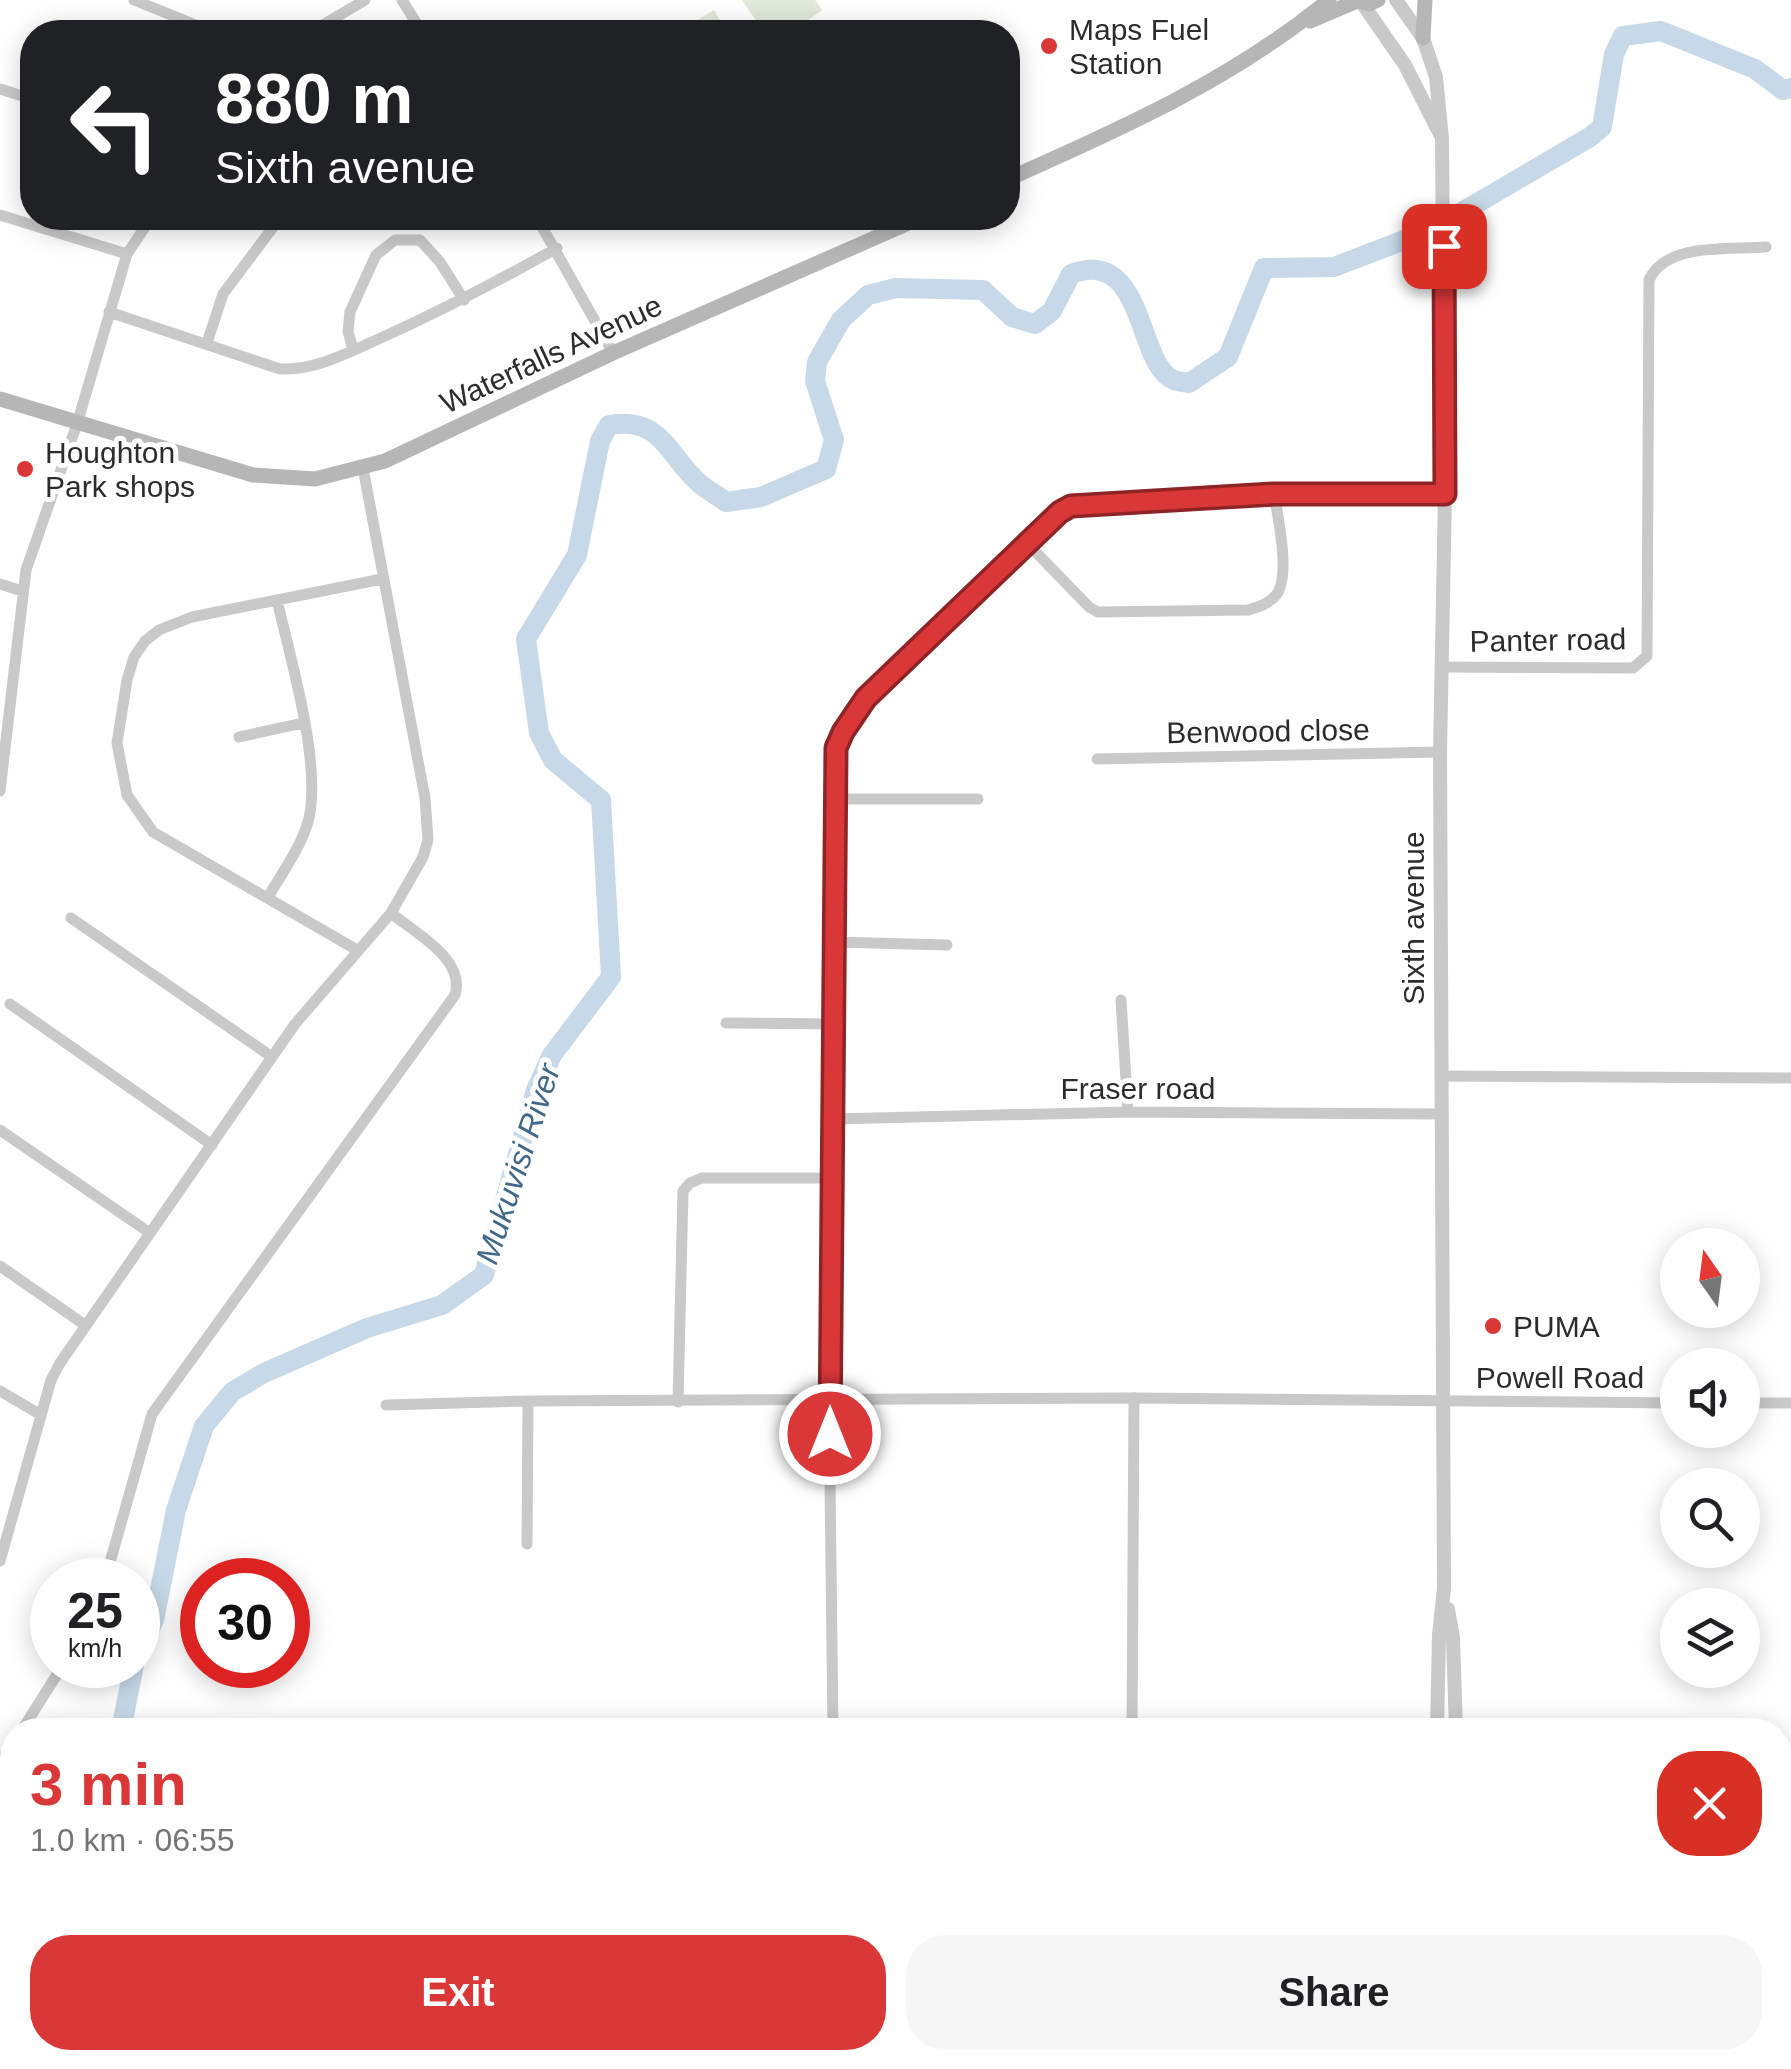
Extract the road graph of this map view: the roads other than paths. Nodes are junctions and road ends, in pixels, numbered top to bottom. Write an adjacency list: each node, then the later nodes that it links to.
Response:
1 (134, 0): 7 (street)
2 (365, 0): 8 (street)
3 (1329, 0): 9 (main road)
4 (1396, 0): 10 (street, Sixth avenue)
5 (1425, 0): 10 (main road)
6 (1363, 1): 9 (main road); 11 (street)
7 (189, 20)
8 (331, 20)
9 (1301, 24): 12 (main road)
10 (1422, 38): 11 (street, Sixth avenue)
11 (1442, 139): 30 (street, Sixth avenue)
12 (1020, 174)
13 (49, 230): 20 (street)
14 (143, 230): 20 (street)
15 (271, 230): 23 (street)
16 (545, 230): 19 (street)
17 (893, 230): 25 (main road, Waterfalls Avenue)
18 (1766, 247): 36 (street, Panter road)
19 (557, 248): 21 (street); 25 (street)
20 (127, 254): 22 (street)
21 (464, 300): 24 (street); 24 (street)
22 (110, 312): 23 (street); 27 (street)
23 (207, 342): 24 (street)
24 (353, 350)
25 (613, 353): 28 (main road, Waterfalls Avenue)
26 (0, 399): 27 (main road, Waterfalls Avenue)
27 (77, 424): 28 (main road, Waterfalls Avenue); 34 (street)
28 (363, 468): 32 (street)
29 (1274, 494): 30 (street); 31 (street); 31 (street)
30 (1445, 494): 36 (street, Sixth avenue)
31 (1028, 544): 43 (street)
32 (382, 579): 35 (street); 46 (street)
33 (0, 584): 34 (street)
34 (22, 591): 37 (street)
35 (277, 600): 38 (street); 45 (street)
36 (1441, 667): 40 (street, Sixth avenue)
37 (5, 713): 42 (street)
38 (303, 723): 39 (street); 45 (street)
39 (239, 736)
40 (1440, 752): 41 (street, Benwood close); 56 (street, Sixth avenue)
41 (1097, 760)
42 (0, 791)
43 (836, 798): 44 (street); 48 (street)
44 (978, 799)
45 (268, 897): 50 (street)
46 (391, 913): 50 (street); 81 (street)
47 (71, 918): 55 (street)
48 (834, 942): 49 (street); 54 (street)
49 (947, 945)
50 (357, 950): 55 (street)
51 (1121, 1000): 58 (street)
52 (10, 1004): 62 (street)
53 (726, 1023): 54 (street)
54 (834, 1024): 60 (street)
55 (272, 1057): 62 (street)
56 (1442, 1076): 57 (street); 59 (street, Sixth avenue)
57 (1791, 1078)
58 (1128, 1112): 59 (street, Fraser road); 60 (street, Fraser road)
59 (1442, 1114): 72 (street, Sixth avenue)
60 (834, 1120): 63 (street)
61 (0, 1130): 64 (street)
62 (212, 1144): 64 (street)
63 (831, 1178): 69 (street); 71 (street)
64 (150, 1233): 66 (street)
65 (0, 1266): 66 (street)
66 (84, 1325): 77 (street)
67 (0, 1390): 77 (street)
68 (1134, 1398): 69 (street, Powell Road); 72 (street, Powell Road); 87 (street)
69 (829, 1399): 71 (street, Powell Road); 86 (street)
70 (528, 1401): 71 (street, Powell Road); 76 (street, Powell Road); 80 (street)
71 (678, 1402)
72 (1442, 1402): 73 (street, Powell Road); 83 (street, Sixth avenue)
73 (1660, 1403)
74 (1760, 1403): 75 (street)
75 (1791, 1404)
76 (386, 1405)
77 (41, 1415): 79 (street)
78 (0, 1518): 79 (street)
79 (12, 1526): 82 (street)
80 (527, 1544)
81 (111, 1558)
82 (0, 1561)
83 (1444, 1588): 88 (street); 89 (street)
84 (48, 1688): 85 (street)
85 (30, 1718)
86 (833, 1718)
87 (1132, 1718)
88 (1438, 1718)
89 (1455, 1718)

